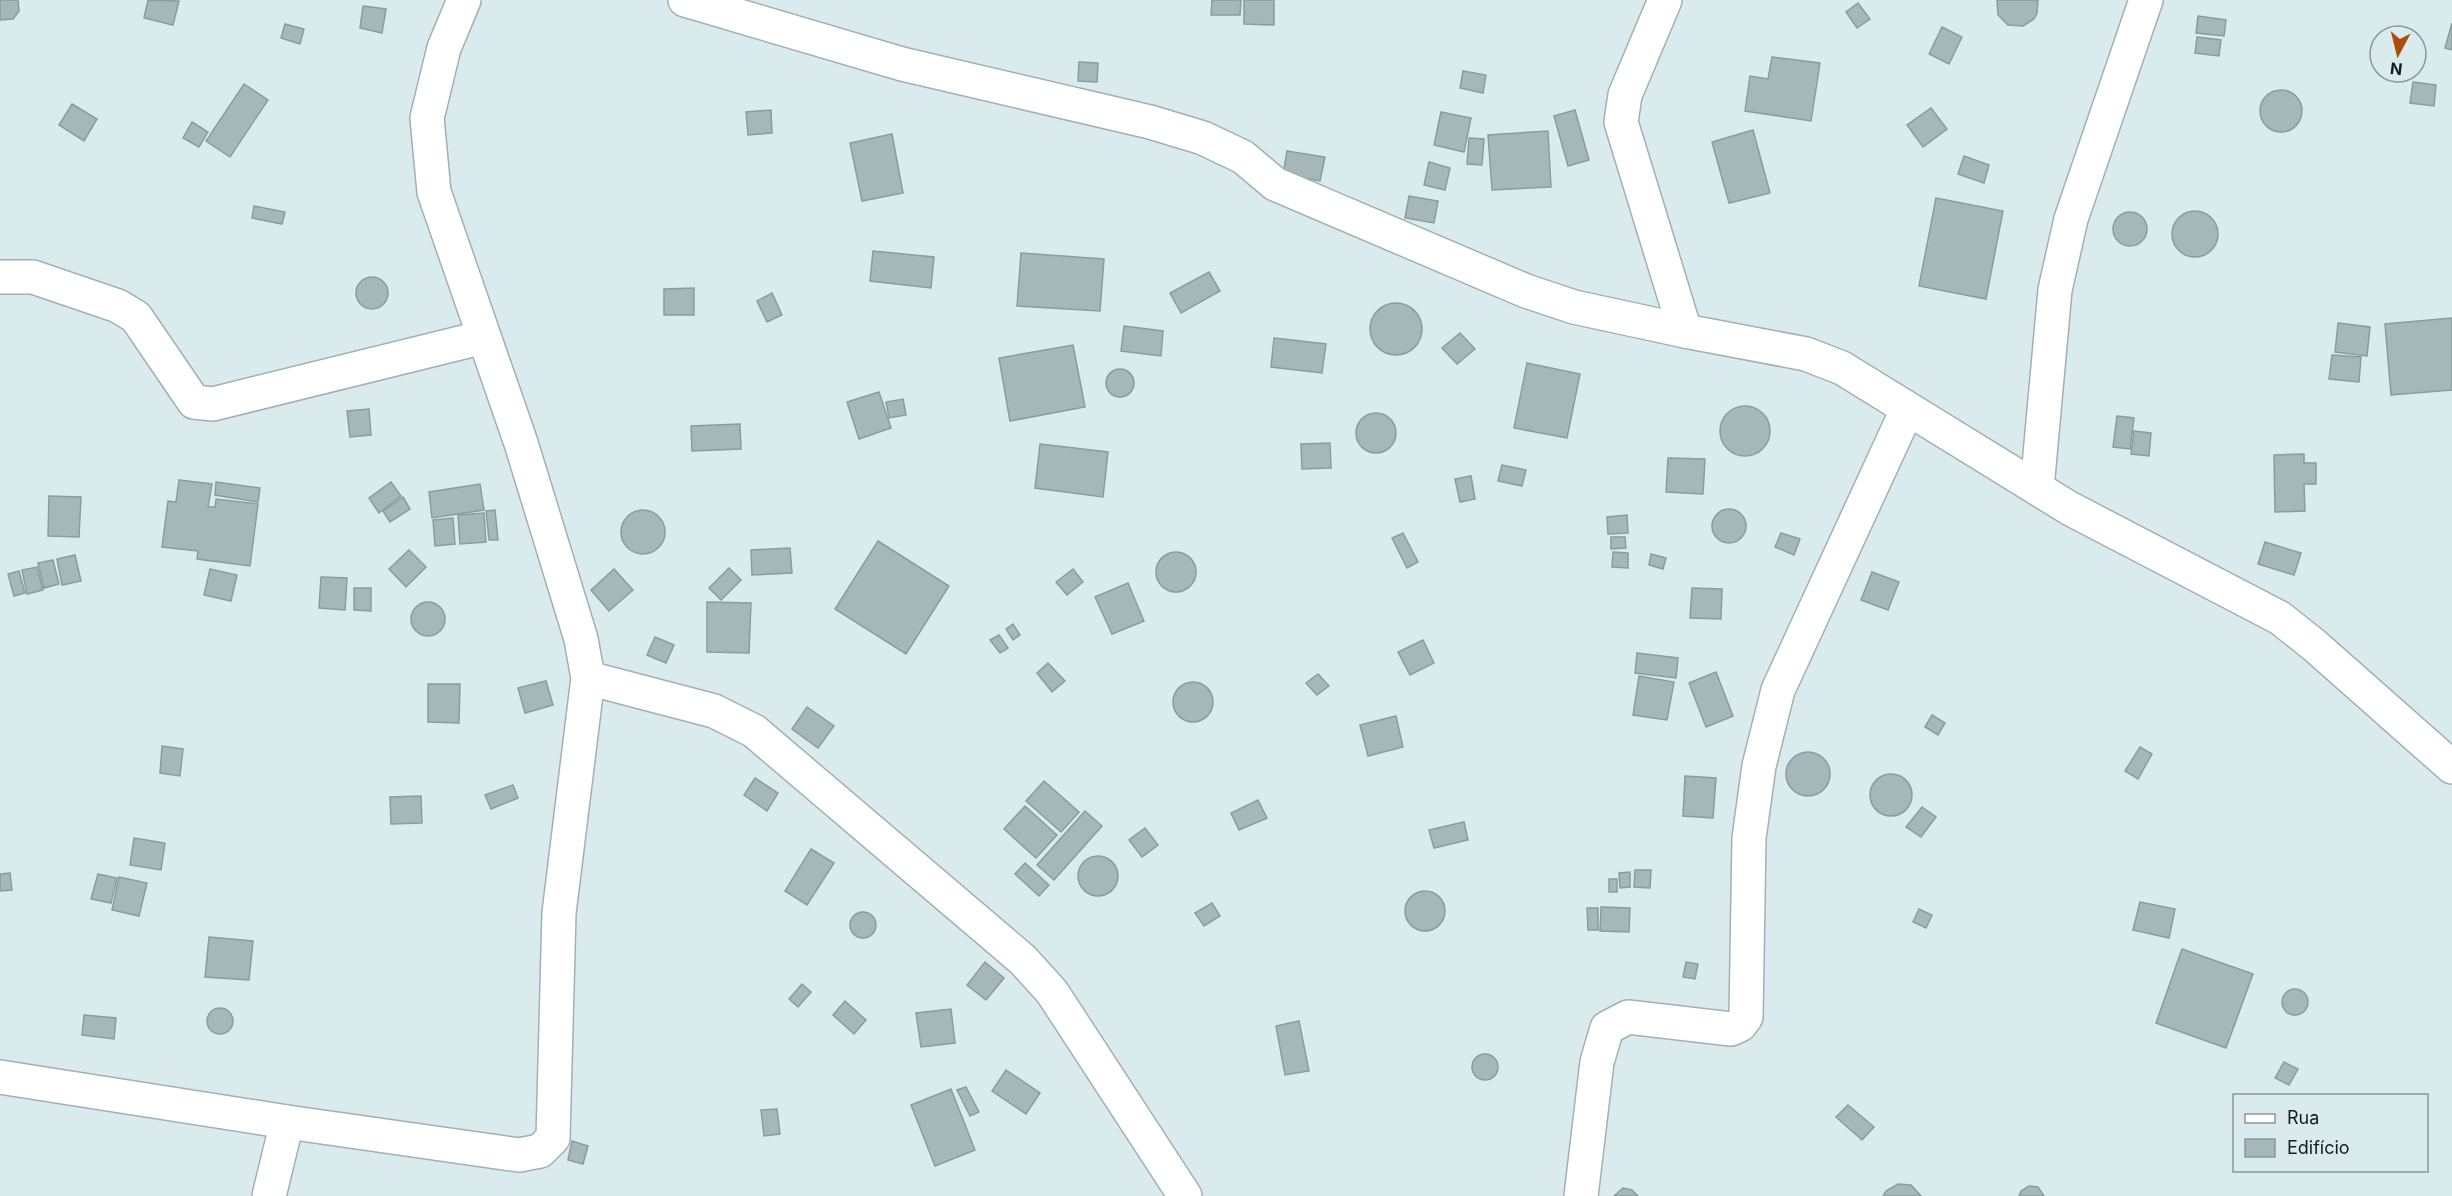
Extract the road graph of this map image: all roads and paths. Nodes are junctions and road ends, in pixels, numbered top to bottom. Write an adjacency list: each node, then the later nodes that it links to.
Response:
1 (464, 0): 7 (street)
2 (685, 0): 6 (street)
3 (1665, 0): 6 (street)
4 (2146, 0): 9 (street)
5 (0, 278): 7 (street)
6 (1684, 331): 8 (street)
7 (484, 336): 10 (street)
8 (1907, 410): 9 (street); 16 (street)
9 (2037, 488): 11 (street)
10 (588, 678): 13 (street); 15 (street)
11 (2452, 767)
12 (0, 1077): 13 (street)
13 (287, 1122): 14 (street)
14 (269, 1196)
15 (1185, 1196)
16 (1581, 1196)

